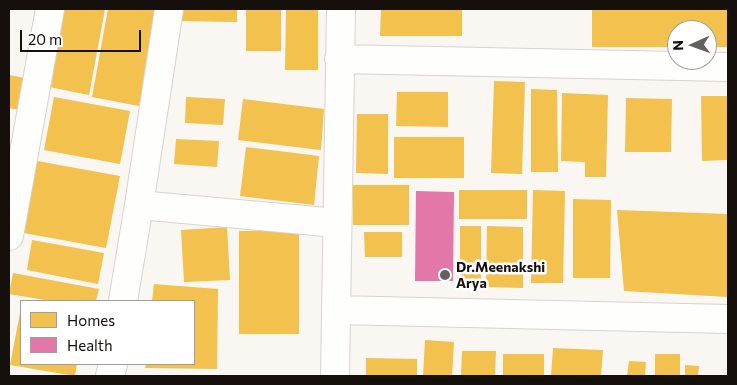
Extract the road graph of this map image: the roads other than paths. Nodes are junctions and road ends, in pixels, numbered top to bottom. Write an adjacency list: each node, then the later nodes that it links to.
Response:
1 (50, 9): 8 (street)
2 (169, 9): 6 (street)
3 (341, 9): 4 (street)
4 (339, 59): 5 (street); 7 (street)
5 (728, 67)
6 (140, 205): 7 (street); 9 (street)
7 (337, 224): 10 (street)
8 (9, 236)
9 (123, 300)
10 (336, 310): 11 (street); 12 (street)
11 (728, 319)
12 (335, 376)

